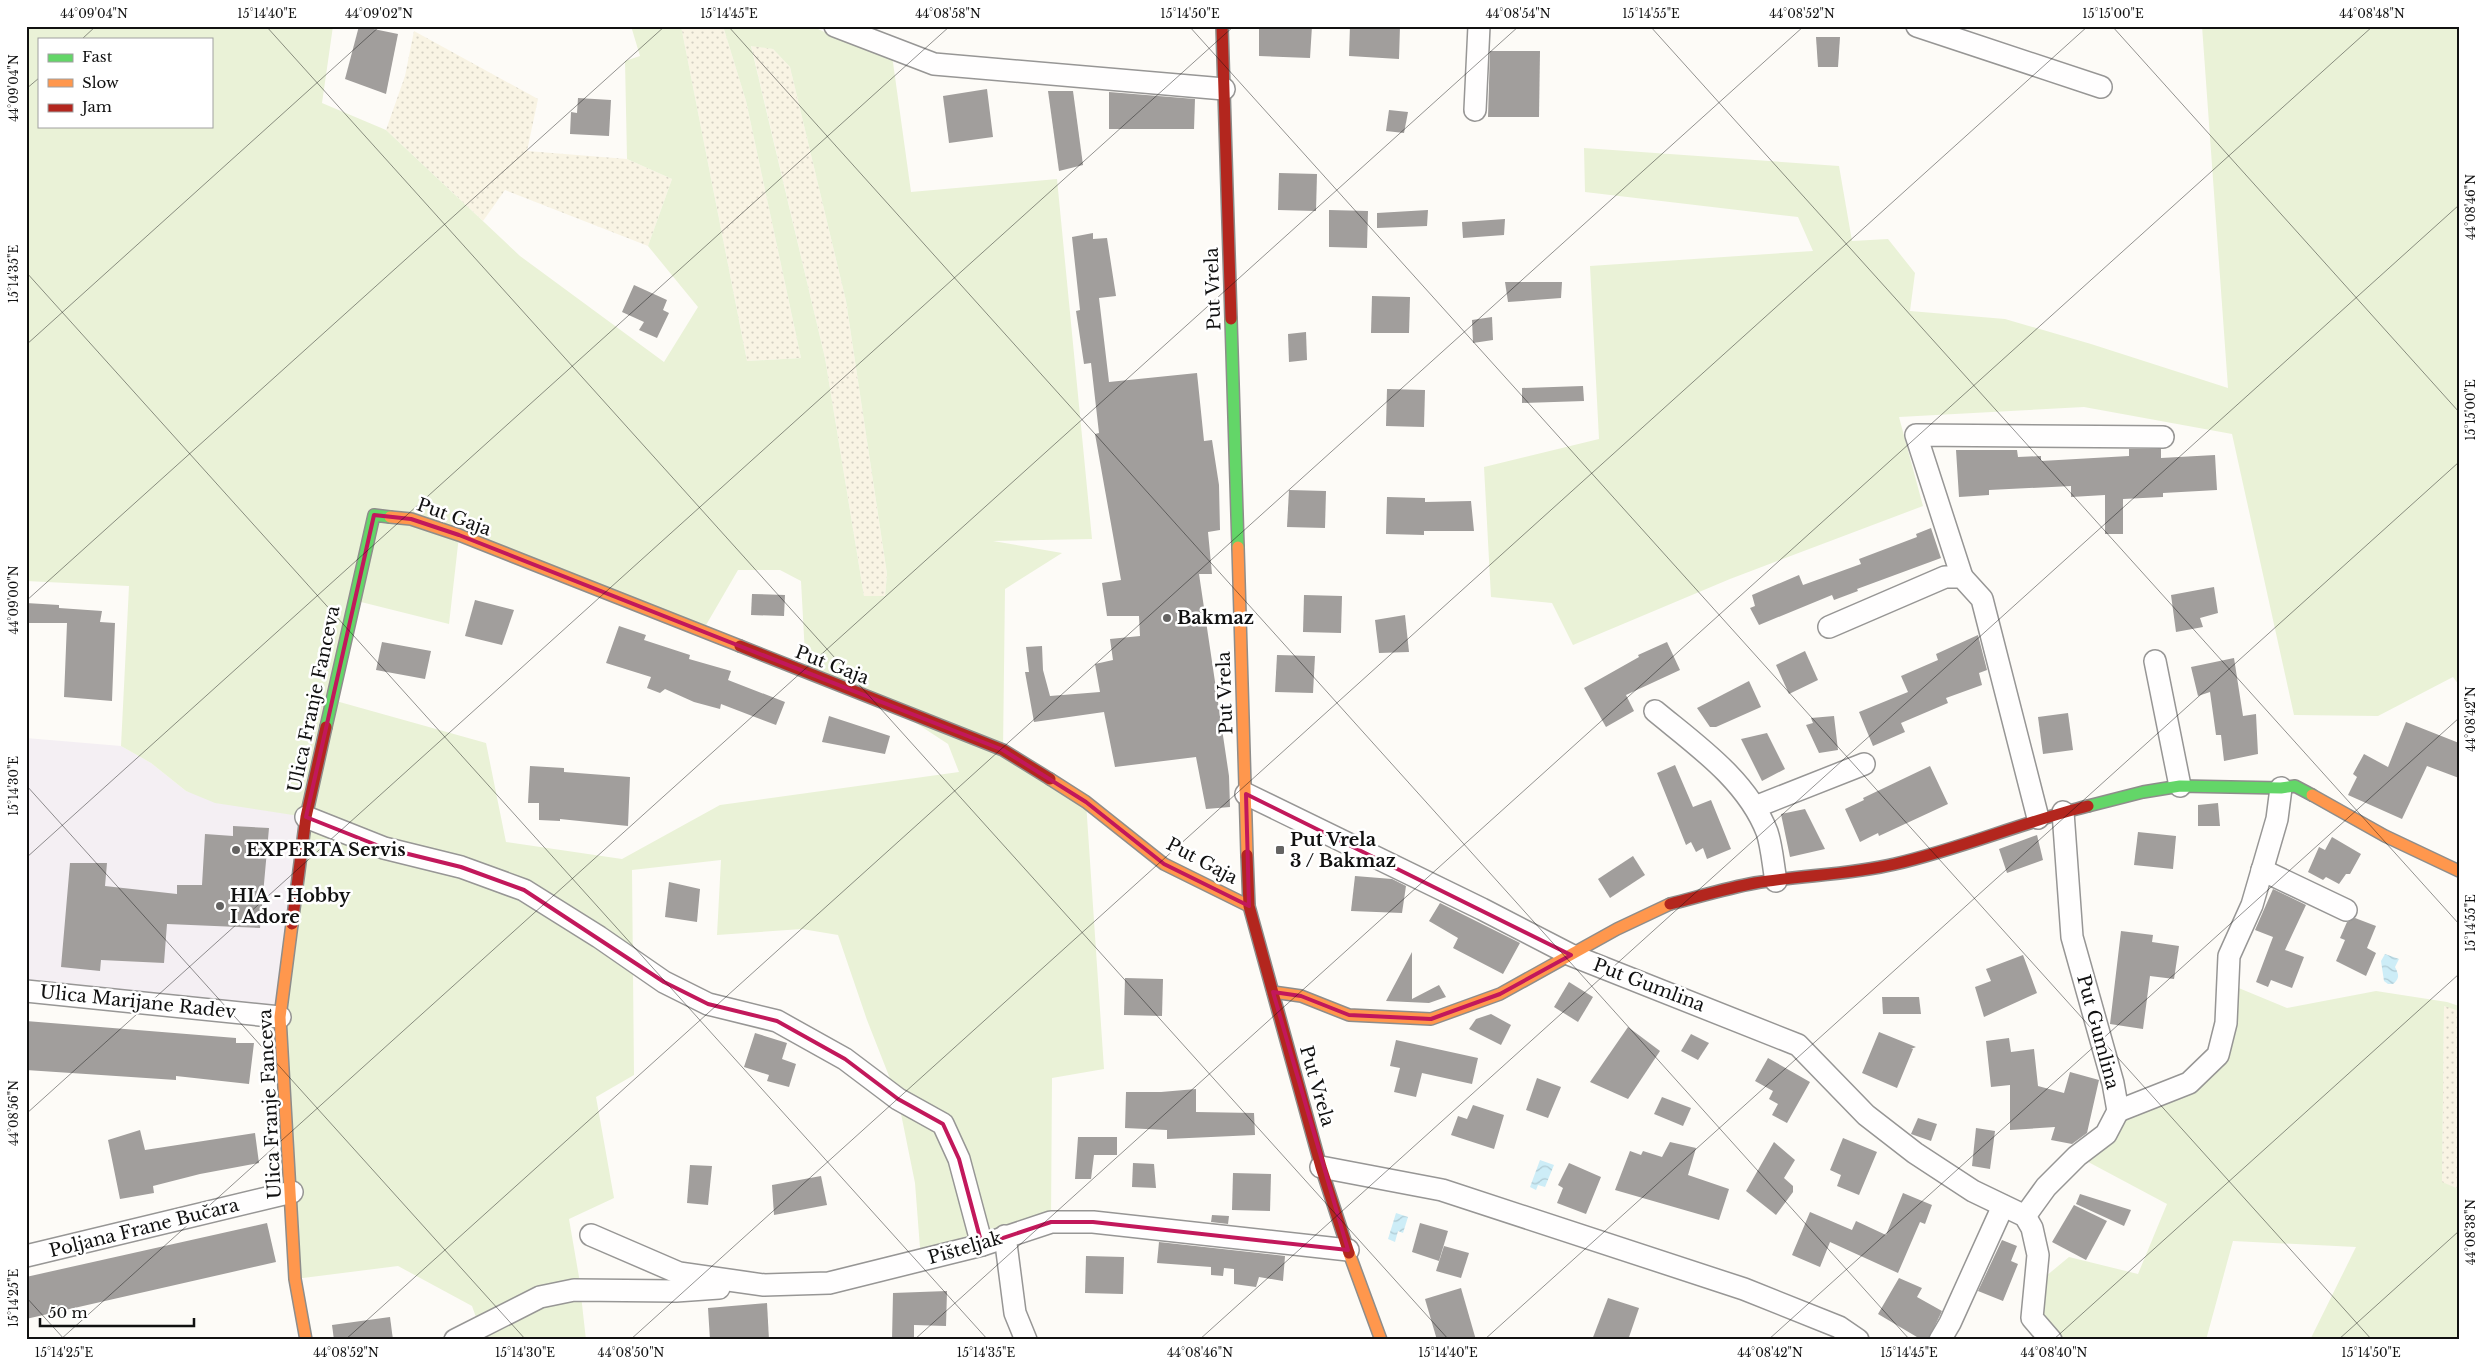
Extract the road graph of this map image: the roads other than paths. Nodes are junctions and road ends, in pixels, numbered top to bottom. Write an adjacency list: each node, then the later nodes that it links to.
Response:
1 (835, 26): 6 (street)
2 (1222, 26): 6 (street, Put Vrela)
3 (1478, 26): 7 (street)
4 (1917, 26): 5 (street)
5 (2102, 88)
6 (1224, 89): 17 (street, Put Vrela)
7 (1475, 110)
8 (2163, 437): 10 (street)
9 (374, 515): 20 (street, Ulica Franje Fanceva); 25 (street, Put Gaja)
10 (1962, 577): 11 (street); 21 (street)
11 (1828, 627)
12 (2155, 661): 15 (street)
13 (1655, 711): 18 (street)
14 (1864, 764): 18 (street)
15 (2180, 786): 16 (street); 19 (street)
16 (2281, 788): 22 (street); 23 (street)
17 (1246, 794): 25 (street, Put Vrela); 27 (street, Put Gumlina)
18 (1755, 807): 24 (street)
19 (2063, 812): 21 (street); 31 (street, Put Gumlina)
20 (306, 817): 30 (street, Ulica Franje Fanceva); 38 (street)
21 (2038, 818): 24 (street)
22 (2262, 870): 26 (street); 31 (street)
23 (2459, 871)
24 (1776, 881): 27 (street)
25 (1249, 906): 29 (street, Put Vrela)
26 (2346, 910)
27 (1571, 955): 29 (street); 34 (street, Put Gumlina)
28 (26, 991): 30 (street, Ulica Marijane Radev)
29 (1273, 992): 32 (street, Put Vrela)
30 (280, 1017): 33 (street, Ulica Franje Fanceva)
31 (2118, 1111): 35 (street, Put Gumlina)
32 (1321, 1167): 39 (street, Put Vrela); 46 (street)
33 (292, 1192): 40 (street, Poljana Frane Bučara); 42 (street, Ulica Franje Fanceva)
34 (2003, 1206): 35 (street, Put Gumlina); 47 (street)
35 (2025, 1216): 48 (street)
36 (590, 1235): 41 (street, Pišteljak)
37 (1006, 1236): 38 (street, Pišteljak); 39 (street, Pišteljak); 44 (street)
38 (982, 1245): 41 (street, Pišteljak)
39 (1348, 1250): 45 (street, Put Vrela)
40 (26, 1256)
41 (764, 1285): 43 (street)
42 (306, 1340)
43 (456, 1340)
44 (1026, 1340)
45 (1381, 1340)
46 (1858, 1340)
47 (1940, 1340)
48 (2051, 1340)

